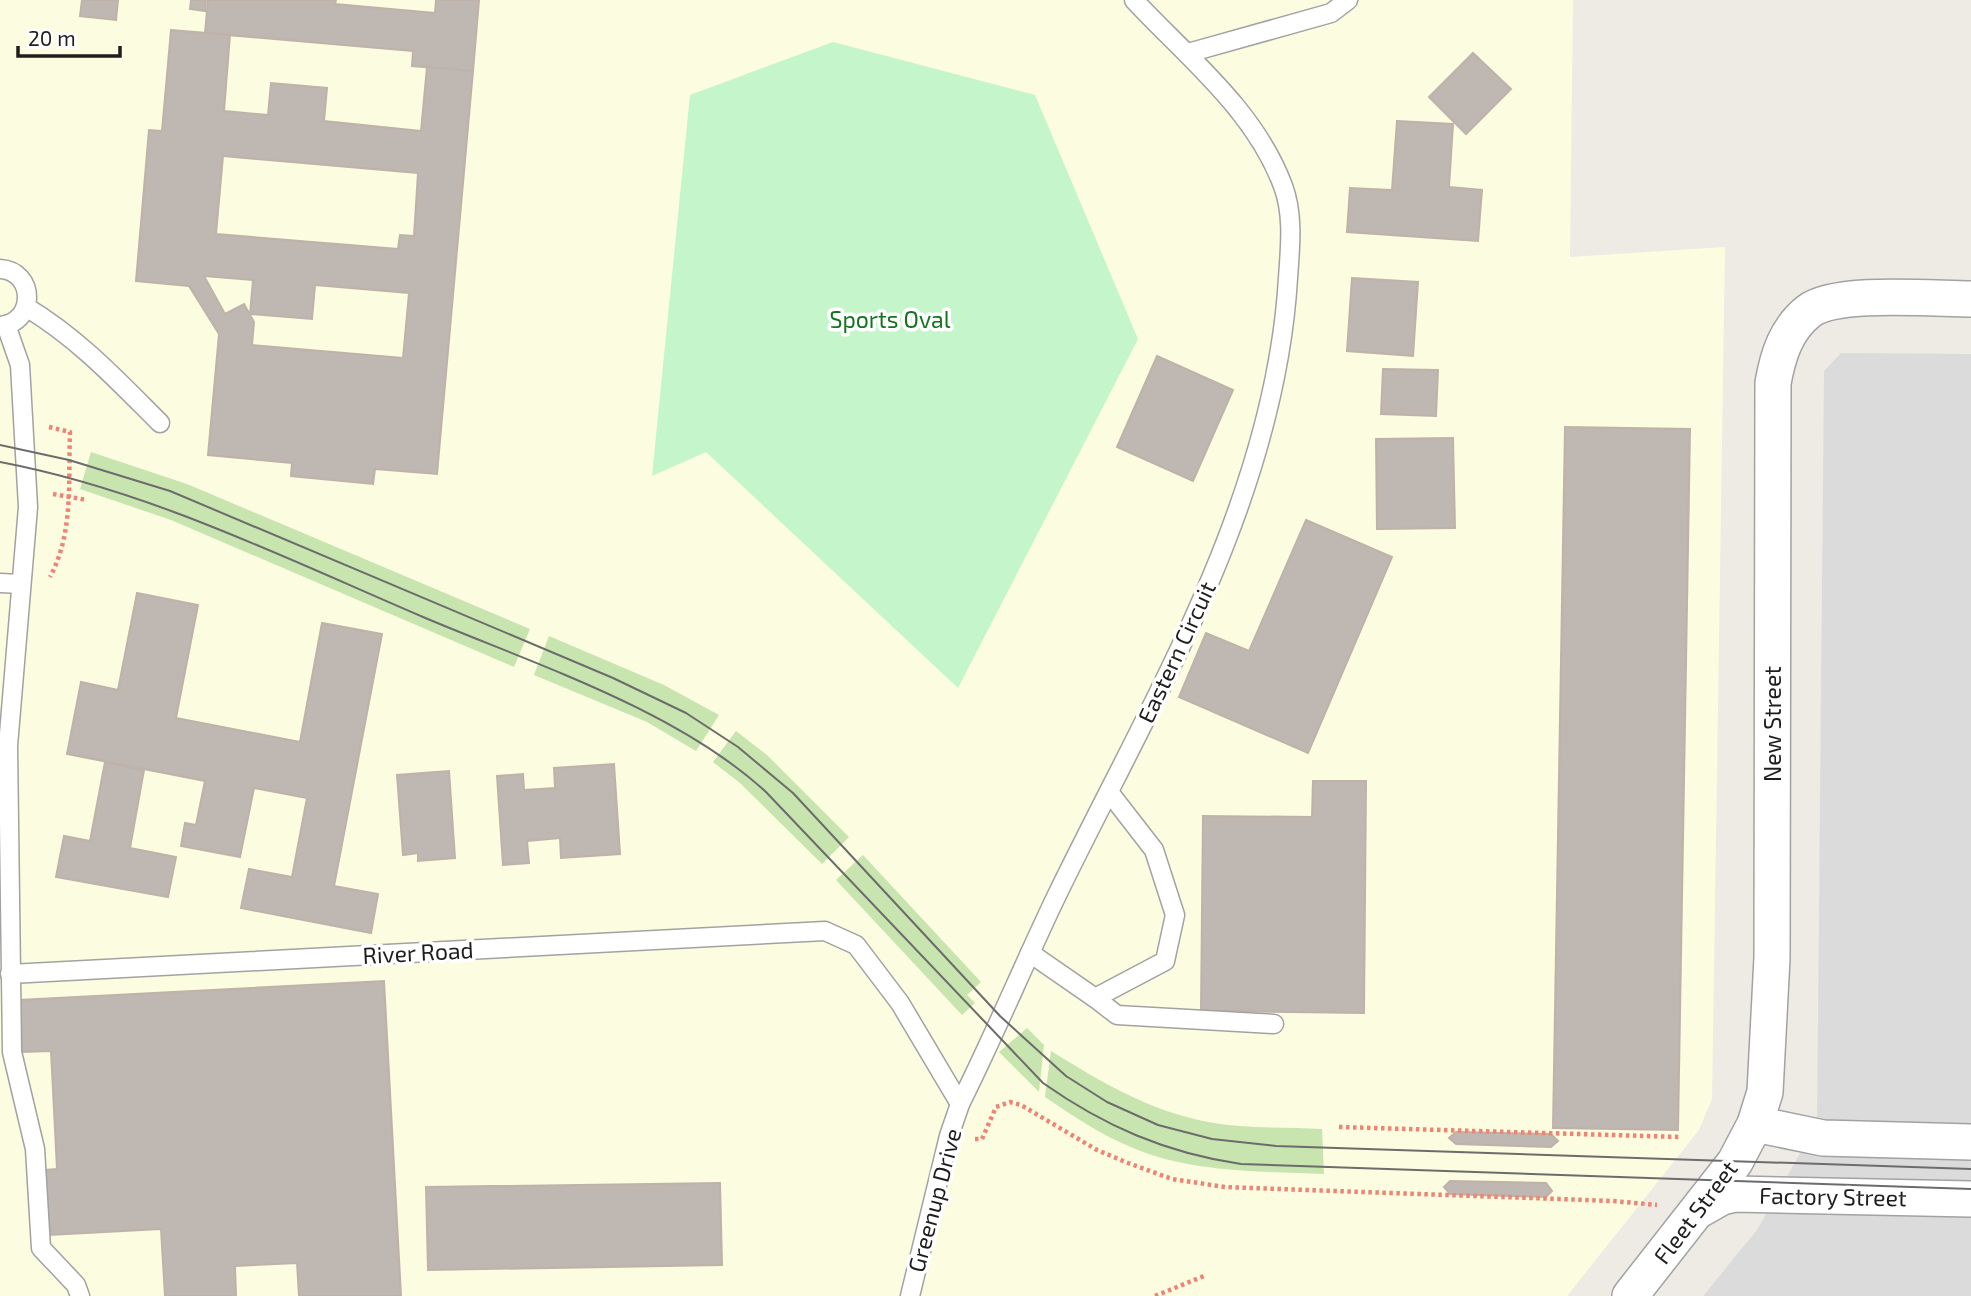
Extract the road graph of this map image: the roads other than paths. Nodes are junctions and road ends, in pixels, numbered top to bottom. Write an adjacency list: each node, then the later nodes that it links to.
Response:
1 (1134, 0): 3 (lane, Eastern Circuit)
2 (1348, 0): 3 (lane)
3 (1188, 53): 11 (lane, Eastern Circuit)
4 (0, 269): 6 (lane)
5 (1971, 299): 17 (street, New Street)
6 (26, 307): 7 (lane); 8 (lane)
7 (3, 326): 10 (lane)
8 (160, 423)
9 (0, 583): 10 (lane)
10 (21, 584): 13 (lane)
11 (1109, 792): 12 (lane, Eastern Circuit); 14 (lane)
12 (1030, 953): 14 (lane); 16 (lane, Eastern Circuit)
13 (10, 974): 16 (lane, River Road); 21 (lane)
14 (1095, 998): 15 (lane)
15 (1274, 1024)
16 (960, 1104): 22 (lane, Greenup Drive)
17 (1755, 1124): 18 (street); 20 (street, Fleet Street)
18 (1971, 1142)
19 (1971, 1199): 20 (street, Factory Street)
20 (1699, 1210): 23 (street, Fleet Street)
21 (80, 1296)
22 (910, 1296)
23 (1630, 1296)

